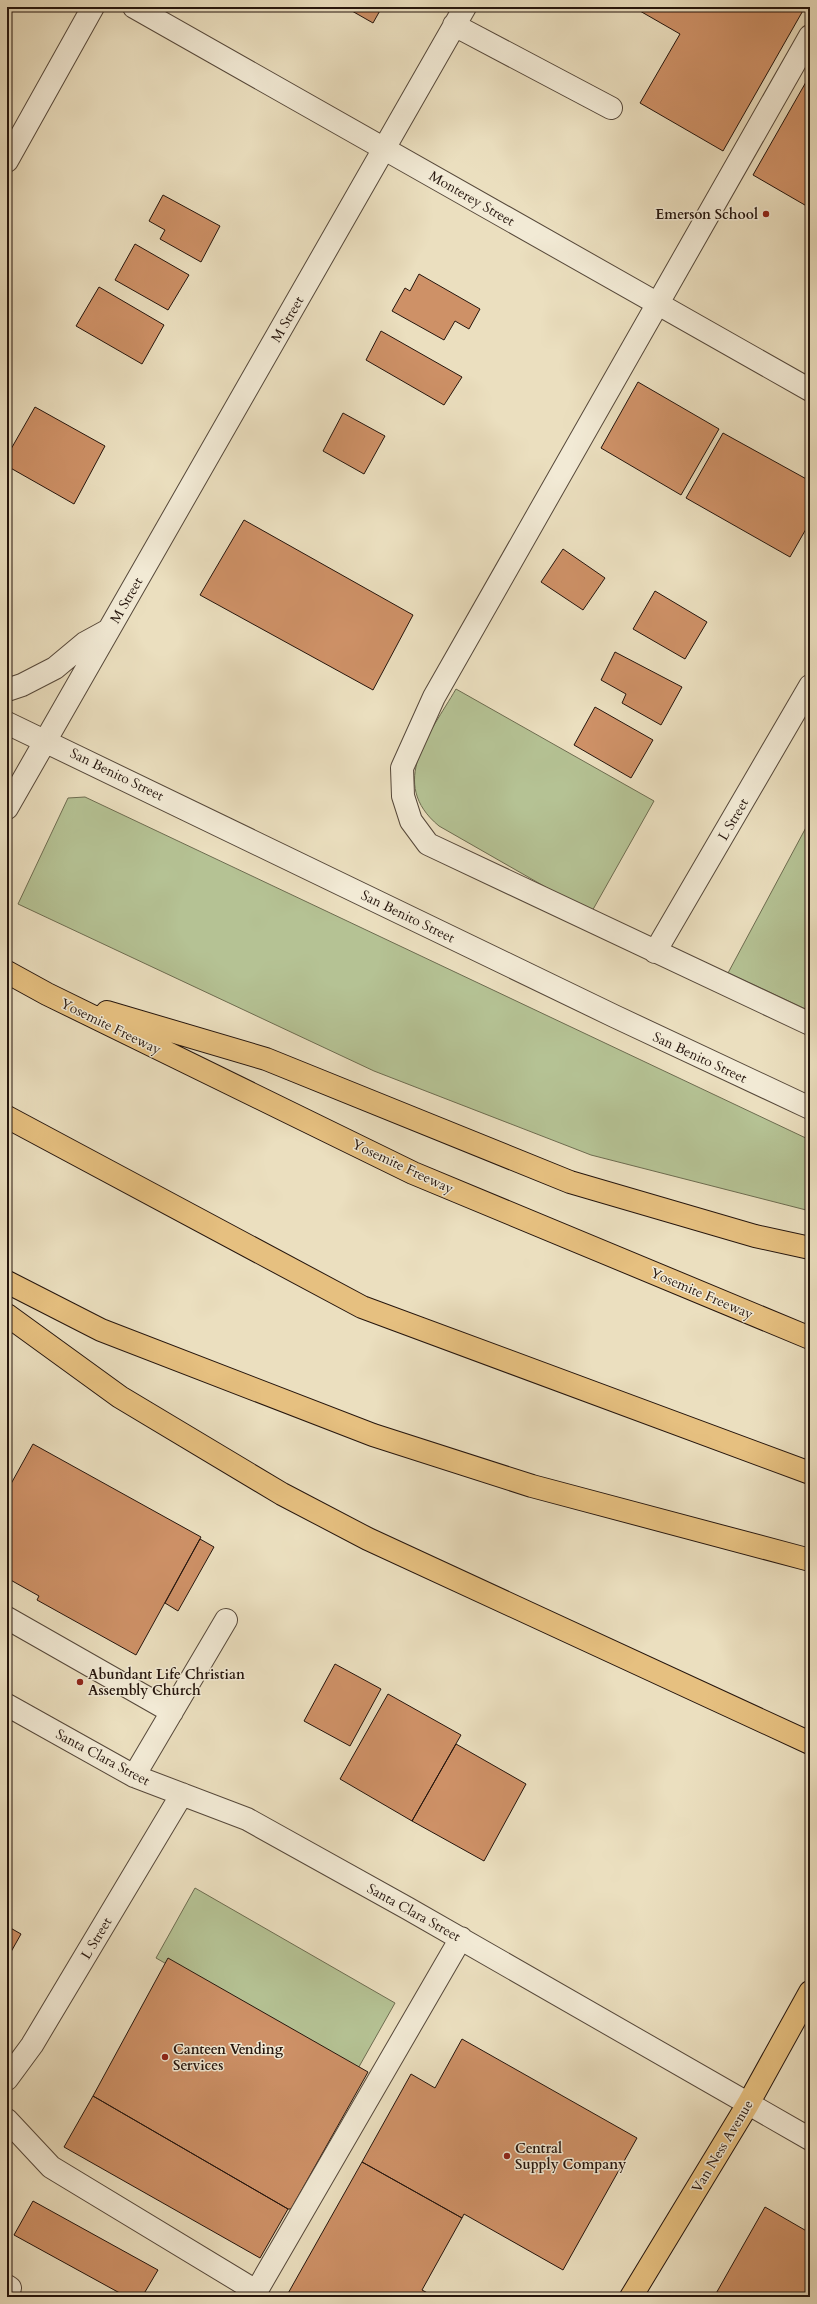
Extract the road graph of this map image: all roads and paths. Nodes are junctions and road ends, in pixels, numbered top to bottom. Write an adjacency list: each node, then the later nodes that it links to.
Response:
1 (94, 7): 7 (street)
2 (134, 7): 6 (street, Monterey Street)
3 (460, 16): 5 (street); 6 (street, M Street)
4 (810, 36): 8 (street)
5 (611, 108)
6 (384, 149): 8 (street, Monterey Street); 10 (street, M Street)
7 (7, 161)
8 (657, 303): 9 (street, Monterey Street); 16 (street)
9 (810, 390)
10 (108, 630): 12 (street, M Street); 14 (street, M Street)
11 (810, 686): 16 (street, L Street)
12 (7, 690)
13 (7, 723): 14 (street, San Benito Street)
14 (46, 740): 15 (street, M Street); 20 (street, San Benito Street)
15 (7, 808)
16 (655, 952): 19 (street)
17 (7, 972): 18 (main road, Yosemite Freeway)
18 (47, 994): 22 (main road); 25 (main road, Yosemite Freeway)
19 (810, 1024)
20 (810, 1108)
21 (7, 1117): 26 (main road)
22 (810, 1248)
23 (7, 1282): 27 (main road)
24 (7, 1316): 32 (main road)
25 (810, 1338)
26 (810, 1473)
27 (810, 1560)
28 (7, 1618): 31 (street)
29 (226, 1620): 31 (street)
30 (7, 1705): 33 (street, Santa Clara Street)
31 (172, 1712): 33 (street)
32 (810, 1743)
33 (134, 1776): 34 (street, Santa Clara Street)
34 (182, 1794): 35 (street, Santa Clara Street); 37 (street, L Street)
35 (461, 1938): 38 (street, Santa Clara Street); 41 (street)
36 (810, 1992): 38 (main road, Van Ness Avenue)
37 (7, 2079)
38 (748, 2104): 40 (street, Santa Clara Street); 42 (main road, Van Ness Avenue)
39 (7, 2120): 41 (street)
40 (810, 2139)
41 (254, 2294)
42 (631, 2297)

